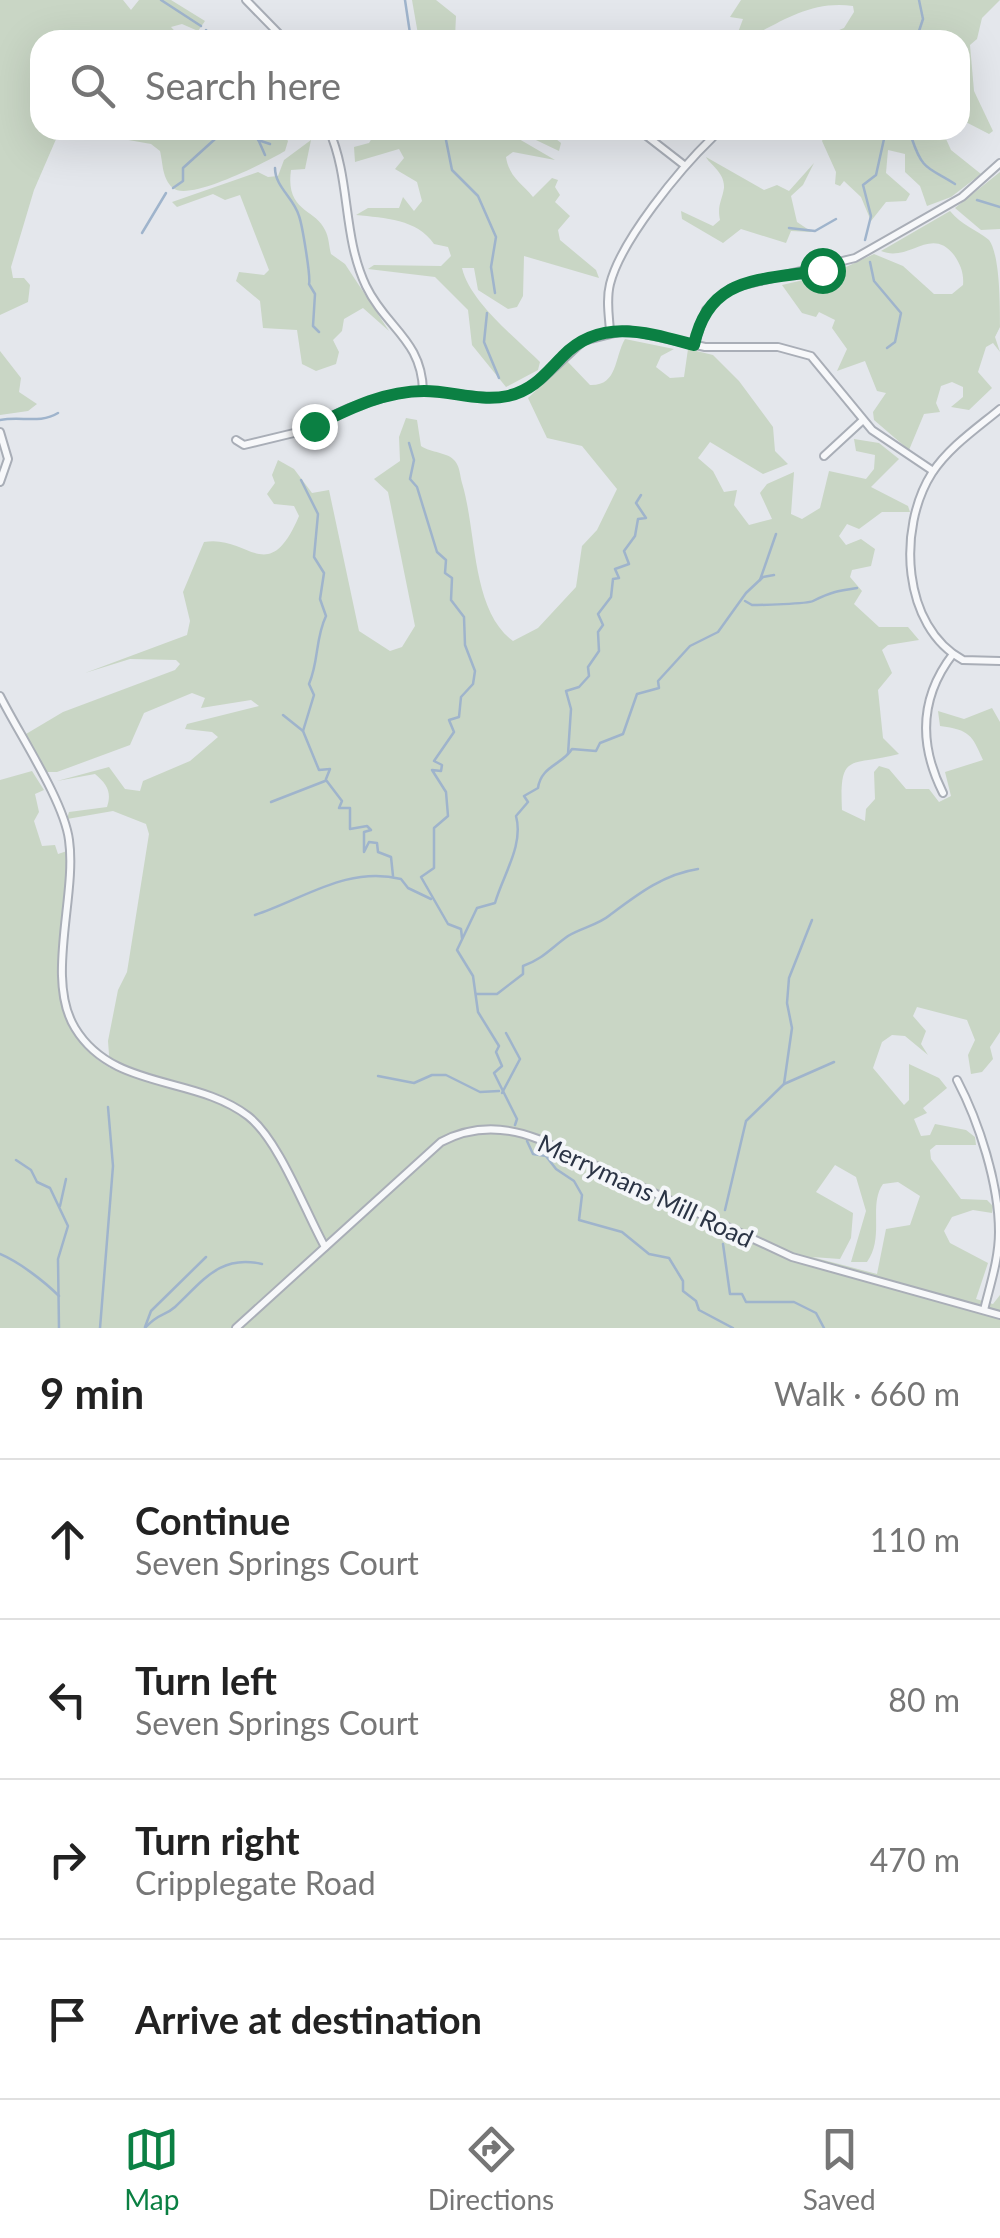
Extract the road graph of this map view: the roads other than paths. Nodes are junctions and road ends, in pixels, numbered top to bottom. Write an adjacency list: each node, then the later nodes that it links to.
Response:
1 (246, 0): 2 (street)
2 (275, 30)
3 (333, 140): 10 (street)
4 (652, 140): 7 (street)
5 (710, 140): 7 (street)
6 (1000, 163): 9 (street)
7 (684, 165): 8 (street)
8 (610, 332): 9 (street); 10 (street)
9 (694, 345): 12 (street)
10 (424, 391): 14 (street)
11 (1000, 408): 16 (street)
12 (863, 420): 15 (street); 16 (street)
13 (0, 432): 17 (street)
14 (236, 440)
15 (824, 456)
16 (934, 471): 18 (street)
17 (0, 482)
18 (952, 654): 19 (street); 21 (street)
19 (1000, 661)
20 (0, 696): 23 (street)
21 (943, 793)
22 (956, 1080): 24 (street)
23 (325, 1247): 24 (street, Merrymans Mill Road); 26 (street, Merrymans Mill Road)
24 (984, 1310): 25 (street, Merrymans Mill Road)
25 (1000, 1315)
26 (236, 1328)

